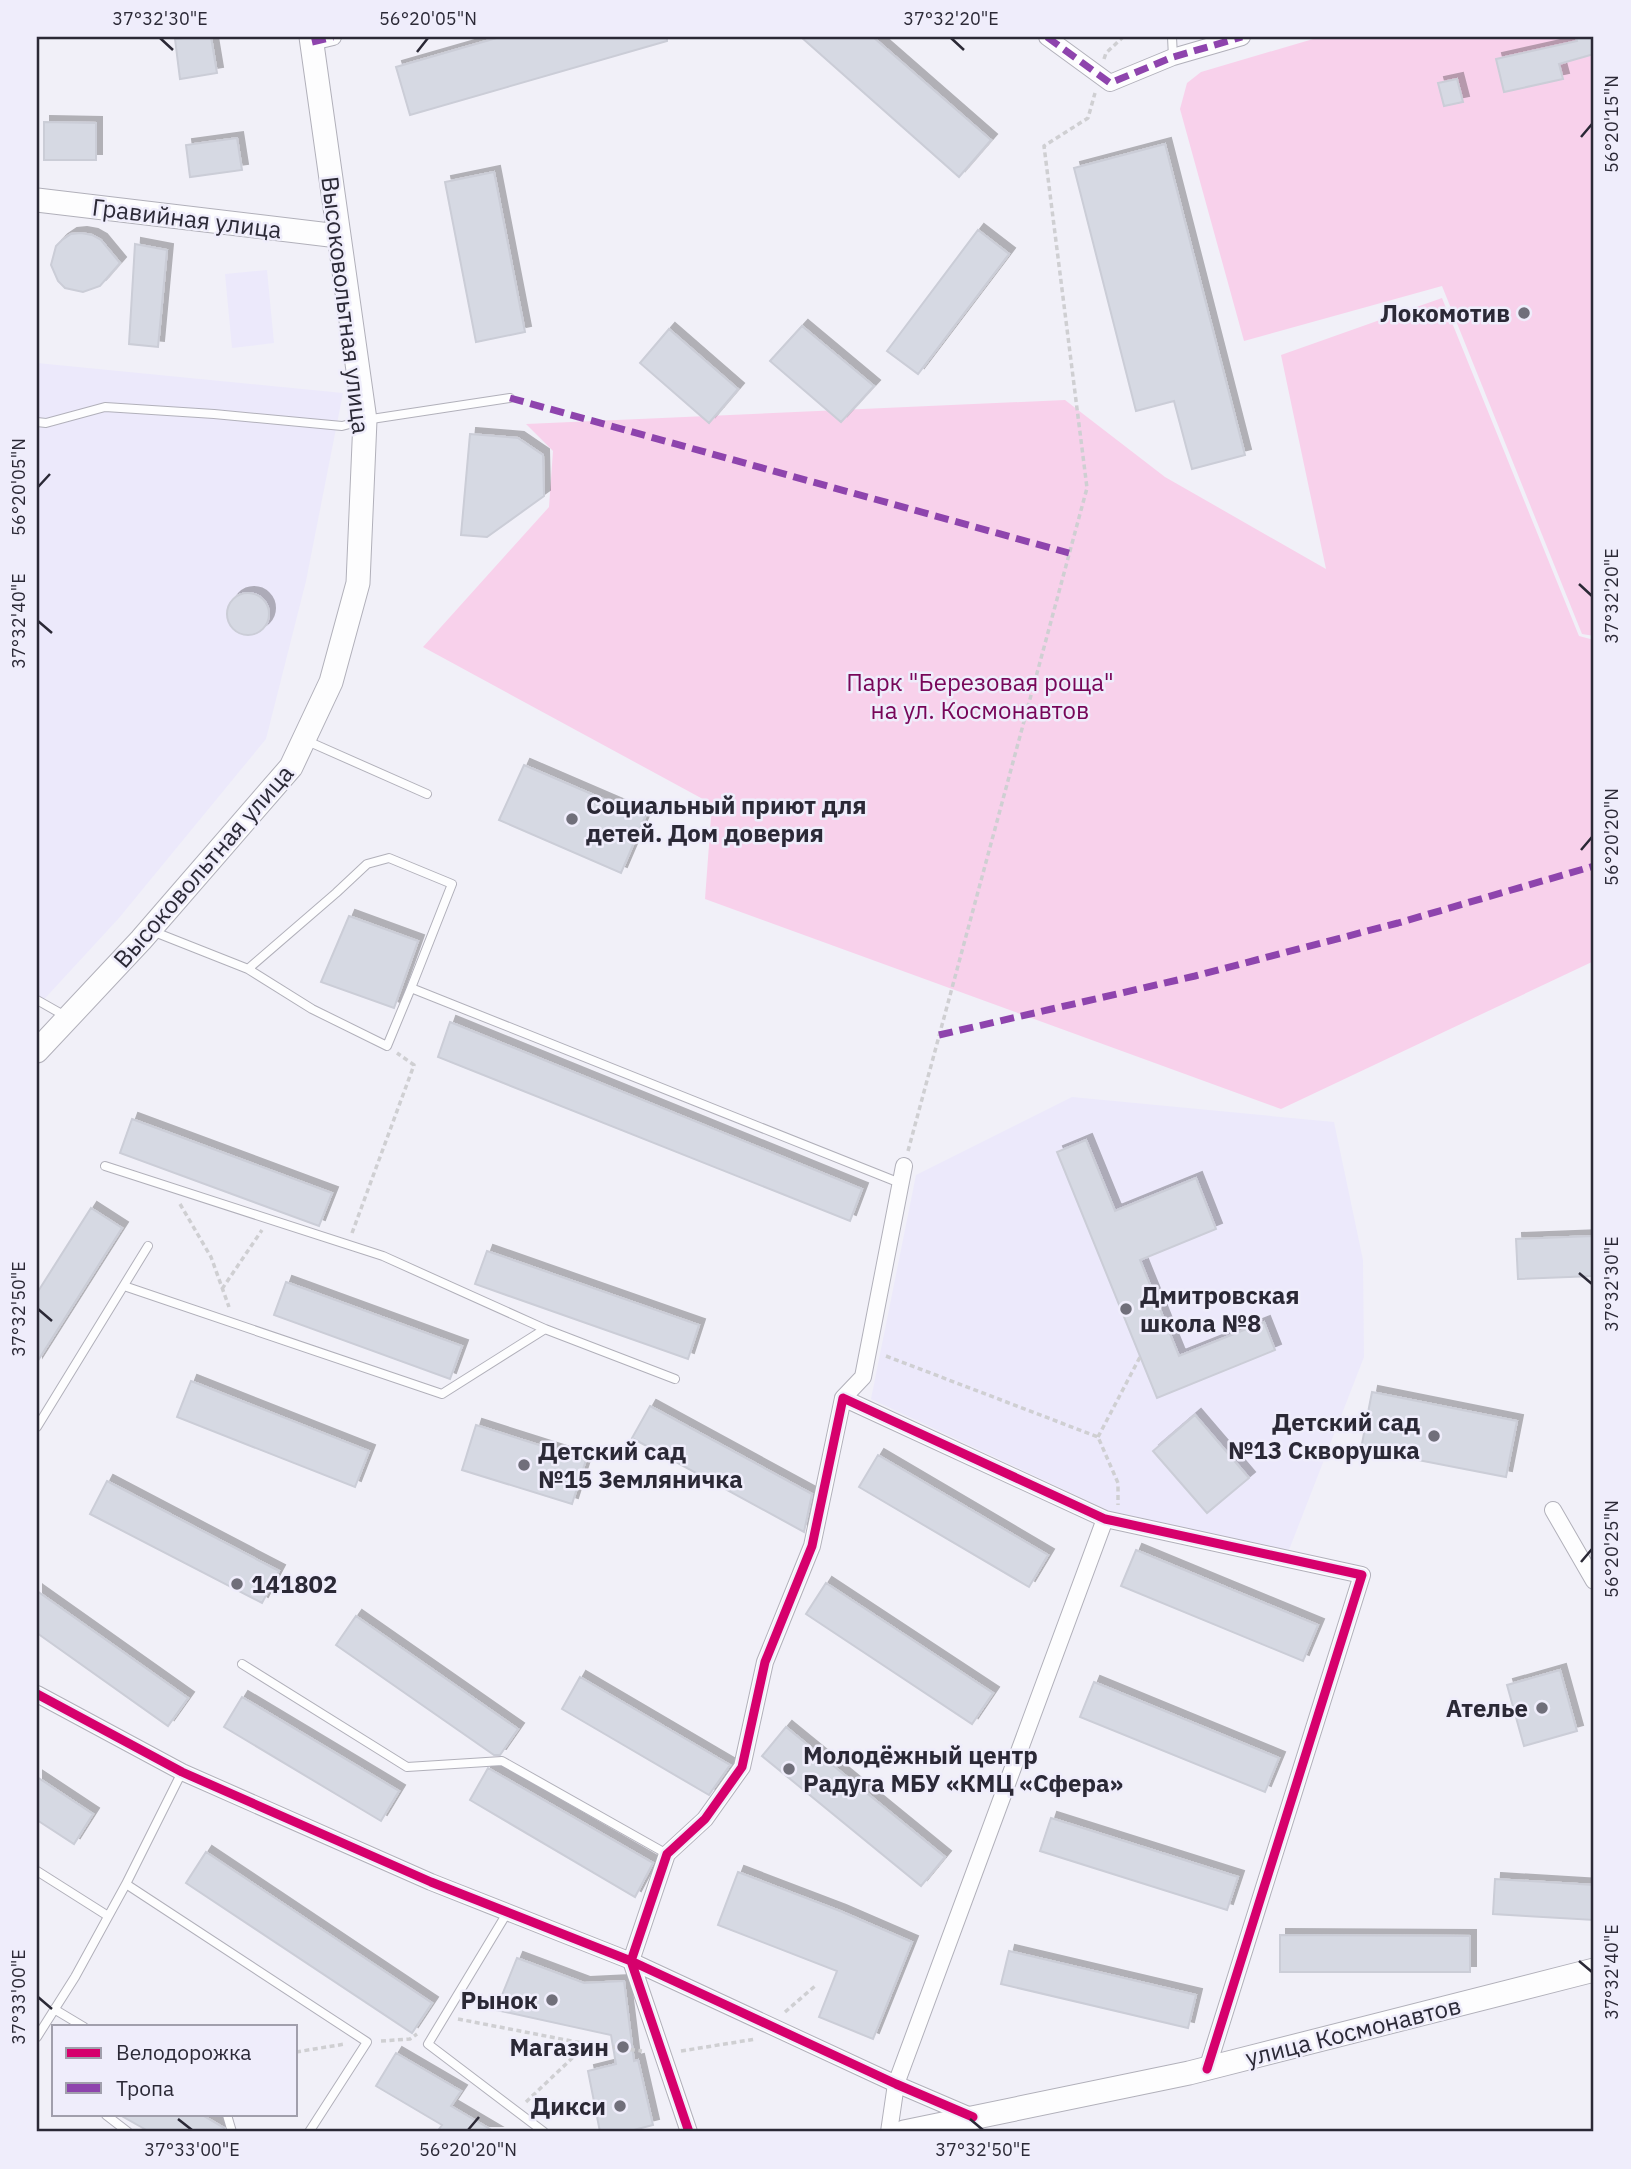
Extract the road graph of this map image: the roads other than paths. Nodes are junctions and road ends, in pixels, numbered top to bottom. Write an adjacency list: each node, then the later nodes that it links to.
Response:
1 (1047, 37): 5 (street)
2 (1172, 37): 5 (lane)
3 (1242, 37): 5 (street)
4 (319, 38): 7 (main road, Высоковольтная улица)
5 (1173, 57)
6 (37, 200): 7 (main road, Гравийная улица)
7 (338, 236): 9 (main road, Высоковольтная улица)
8 (510, 398): 9 (lane)
9 (365, 420): 10 (lane); 11 (main road, Высоковольтная улица)
10 (37, 422)
11 (304, 740): 12 (lane); 13 (main road, Высоковольтная улица)
12 (428, 794)
13 (149, 930): 14 (lane); 17 (main road, Высоковольтная улица)
14 (248, 969): 15 (lane); 15 (lane)
15 (411, 988): 21 (lane)
16 (37, 1000): 17 (lane)
17 (67, 1017): 18 (main road, Высоковольтная улица)
18 (37, 1051)
19 (104, 1166): 24 (lane)
20 (904, 1166): 21 (street)
21 (900, 1183): 26 (street)
22 (148, 1246): 23 (lane)
23 (124, 1286): 24 (lane); 27 (lane)
24 (545, 1329): 25 (lane)
25 (675, 1379)
26 (843, 1398): 29 (street); 34 (street)
27 (37, 1427)
28 (1553, 1510): 30 (street)
29 (1105, 1519): 44 (street); 45 (street)
30 (1594, 1581)
31 (242, 1664): 34 (lane)
32 (37, 1694): 33 (street)
33 (182, 1772): 36 (lane); 37 (street)
34 (667, 1854): 39 (street)
35 (37, 1871): 38 (lane)
36 (126, 1884): 38 (lane); 49 (lane)
37 (507, 1913): 39 (street); 50 (lane)
38 (108, 1916): 41 (lane)
39 (631, 1961): 45 (street); 51 (street)
40 (1594, 1970): 44 (main road, улица Космонавтов)
41 (54, 2009): 42 (lane); 43 (lane)
42 (80, 2025)
43 (37, 2037)
44 (1207, 2068): 47 (main road, улица Космонавтов)
45 (896, 2084): 47 (street); 52 (street)
46 (107, 2116): 48 (lane)
47 (973, 2117): 53 (main road, улица Космонавтов)
48 (128, 2132)
49 (309, 2132)
50 (544, 2132)
51 (688, 2132)
52 (889, 2132)
53 (904, 2132)

